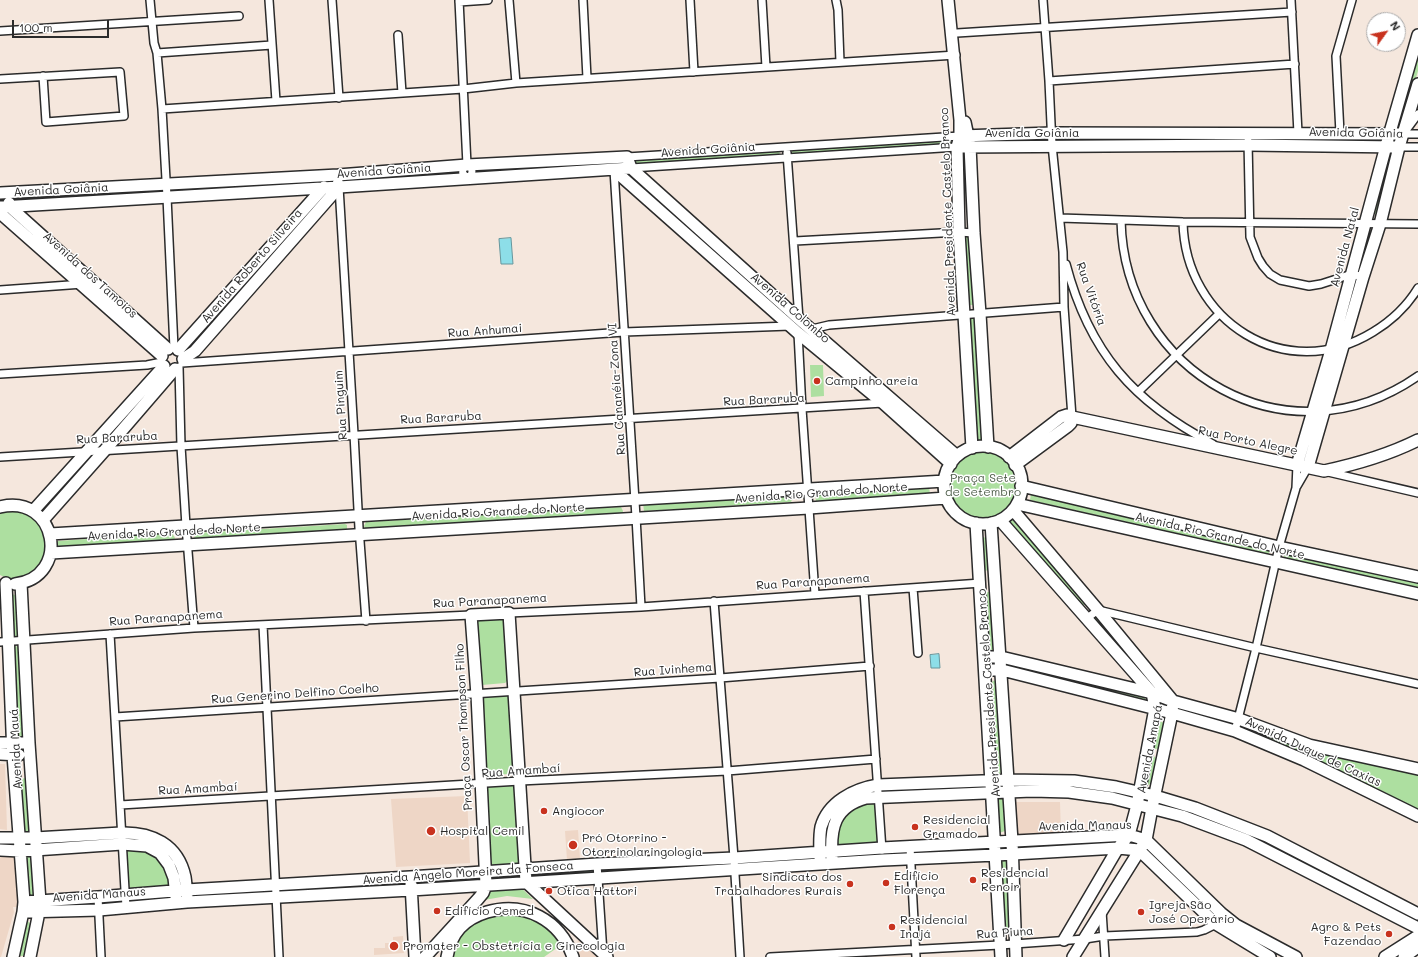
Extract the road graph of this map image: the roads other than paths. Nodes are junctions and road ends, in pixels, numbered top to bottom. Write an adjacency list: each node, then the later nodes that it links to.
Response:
1 (150, 0): 18 (street)
2 (269, 0): 24 (street)
3 (332, 0): 39 (street)
4 (488, 0): 15 (street)
5 (509, 0): 35 (street)
6 (583, 0): 32 (street)
7 (690, 0): 30 (street)
8 (762, 0): 29 (street)
9 (836, 0): 27 (street)
10 (948, 0): 26 (street, Avenida Presidente Castelo Branco)
11 (954, 0): 21 (street, Avenida Presidente Castelo Branco)
12 (1043, 0): 19 (street)
13 (1291, 0): 16 (street)
14 (1352, 0): 45 (street)
15 (459, 1): 37 (street)
16 (1292, 12): 19 (street); 28 (street)
17 (238, 16): 18 (street)
18 (152, 21): 20 (street); 25 (street)
19 (1045, 28): 21 (street); 34 (street)
20 (0, 31)
21 (957, 33): 26 (street, Avenida Presidente Castelo Branco)
22 (398, 35): 38 (street)
23 (1418, 35): 46 (street, Avenida Natal)
24 (272, 46): 25 (street); 40 (street)
25 (157, 53): 41 (street)
26 (956, 55): 27 (street); 50 (street, Avenida Presidente Castelo Branco)
27 (840, 62): 29 (street)
28 (1295, 64): 34 (street); 44 (street)
29 (766, 67): 30 (street)
30 (694, 72): 32 (street)
31 (43, 76): 31 (street); 33 (street)
32 (587, 78): 35 (street)
33 (0, 79)
34 (1049, 81): 43 (street)
35 (516, 82): 37 (street)
36 (1418, 84): 47 (street, Avenida Natal)
37 (463, 89): 38 (street); 60 (street)
38 (402, 93): 39 (street)
39 (339, 98): 40 (street)
40 (276, 101): 41 (street)
41 (162, 109): 66 (street)
42 (1418, 114): 47 (street)
43 (1052, 133): 49 (street, Avenida Goiânia); 50 (street, Avenida Goiânia); 51 (street)
44 (1298, 133): 45 (street, Avenida Goiânia); 49 (street, Avenida Goiânia)
45 (1340, 133): 46 (street, Avenida Goiânia)
46 (1389, 133): 47 (street, Avenida Goiânia); 52 (street, Avenida Natal)
47 (1403, 134): 48 (street, Avenida Goiânia); 54 (street, Avenida Natal)
48 (1418, 134)
49 (1248, 139): 51 (street, Avenida Goiânia); 52 (street, Avenida Goiânia); 77 (street)
50 (964, 141): 51 (street, Avenida Goiânia); 53 (street, Avenida Goiânia); 56 (street, Avenida Goiânia); 71 (street, Avenida Presidente Castelo Branco); 72 (street, Avenida Presidente Castelo Branco)
51 (1052, 145): 74 (street)
52 (1386, 146): 54 (street, Avenida Goiânia); 78 (street, Avenida Natal)
53 (787, 147): 56 (street); 58 (street, Avenida Goiânia)
54 (1398, 147): 55 (street, Avenida Goiânia); 79 (street, Avenida Natal)
55 (1418, 147)
56 (788, 157): 58 (street, Avenida Goiânia); 83 (street)
57 (612, 158): 58 (street, Avenida Goiânia); 59 (street, Avenida Goiânia); 61 (street)
58 (629, 162): 61 (street, Avenida Goiânia); 93 (street, Avenida Colombo)
59 (528, 163): 60 (street, Avenida Goiânia); 64 (street)
60 (467, 165): 63 (street, Avenida Goiânia); 65 (street)
61 (614, 170): 64 (street, Avenida Goiânia); 93 (street, Avenida Colombo); 95 (street, Rua Cananéia-Zona VI)
62 (324, 175): 63 (street, Avenida Goiânia); 66 (street, Avenida Goiânia); 67 (street)
63 (338, 175): 68 (street)
64 (529, 175): 65 (street, Avenida Goiânia)
65 (468, 178): 68 (street, Avenida Goiânia)
66 (166, 183): 69 (street, Avenida Goiânia); 70 (street)
67 (324, 187): 68 (street, Avenida Goiânia); 70 (street, Avenida Goiânia); 100 (street, Avenida Roberto Silveira)
68 (338, 187): 98 (street, Rua Pinguim); 100 (street, Avenida Roberto Silveira)
69 (4, 192): 73 (street)
70 (167, 197): 73 (street, Avenida Goiânia); 100 (street)
71 (959, 198): 72 (street); 81 (street, Avenida Presidente Castelo Branco)
72 (972, 198): 82 (street, Avenida Presidente Castelo Branco)
73 (3, 208): 86 (street, Avenida dos Tamoios)
74 (1060, 218): 75 (street); 84 (street)
75 (1121, 220): 76 (street); 99 (street)
76 (1183, 222): 77 (street); 92 (street)
77 (1250, 222): 78 (street); 85 (street)
78 (1364, 223): 79 (street); 85 (street, Avenida Natal)
79 (1380, 224): 80 (street); 85 (street, Avenida Natal)
80 (1418, 224)
81 (959, 232): 82 (street); 83 (street); 90 (street, Avenida Presidente Castelo Branco)
82 (974, 233): 91 (street, Avenida Presidente Castelo Branco)
83 (794, 240): 93 (street)
84 (1063, 252): 89 (street); 103 (street, Rua Vitória)
85 (1357, 276): 96 (street, Avenida Natal); 97 (street, Avenida Natal)
86 (85, 282): 88 (street); 100 (street, Avenida dos Tamoios)
87 (1418, 288): 96 (street)
88 (0, 290)
89 (1064, 307): 91 (street); 108 (street)
90 (964, 314): 91 (street); 94 (street); 114 (street, Avenida Presidente Castelo Branco)
91 (980, 314): 113 (street, Avenida Presidente Castelo Branco)
92 (1219, 314): 97 (street); 99 (street)
93 (798, 329): 94 (street, Avenida Colombo); 94 (street); 95 (street, Rua Anhumai); 104 (street, Avenida Colombo); 105 (street)
94 (812, 329): 119 (street, Avenida Colombo)
95 (624, 332): 98 (street, Rua Anhumai); 109 (street, Rua Cananéia-Zona VI)
96 (1343, 347): 97 (street); 106 (street, Avenida Natal)
97 (1331, 350): 107 (street, Avenida Natal)
98 (349, 351): 100 (street, Rua Anhumai); 110 (street, Rua Pinguim)
99 (1175, 355): 103 (street); 107 (street)
100 (173, 359): 101 (street, Rua Anhumai); 112 (street); 115 (street, Avenida Roberto Silveira); 117 (street, Avenida Roberto Silveira)
101 (0, 374)
102 (1418, 376): 106 (street)
103 (1138, 392): 116 (street, Rua Vitória)
104 (883, 403): 105 (street, Rua Bararuba); 119 (street, Avenida Colombo)
105 (802, 409): 109 (street, Rua Bararuba); 126 (street)
106 (1324, 411): 107 (street); 121 (street, Avenida Natal)
107 (1312, 412): 121 (street, Avenida Natal)
108 (1072, 417): 116 (street, Rua Porto Alegre); 120 (street)
109 (630, 418): 110 (street, Rua Bararuba); 129 (street, Rua Cananéia-Zona VI)
110 (354, 434): 112 (street, Rua Bararuba); 134 (street, Rua Pinguim)
111 (1418, 440): 122 (street)
112 (181, 446): 115 (street, Rua Bararuba); 139 (street)
113 (988, 447): 114 (street); 120 (street)
114 (972, 448): 119 (street)
115 (105, 450): 117 (street, Rua Bararuba); 136 (street, Avenida Roberto Silveira)
116 (1226, 450): 121 (street, Rua Porto Alegre)
117 (88, 451): 118 (street, Rua Bararuba); 133 (street, Avenida Roberto Silveira)
118 (0, 457)
119 (954, 460): 123 (street)
120 (1012, 461): 124 (street)
121 (1302, 466): 122 (street, Rua Porto Alegre); 125 (street); 125 (street)
122 (1324, 471): 127 (street, Rua Porto Alegre)
123 (944, 481): 126 (street, Avenida Rio Grande do Norte); 128 (street)
124 (1021, 486): 130 (street); 143 (street, Avenida Rio Grande do Norte)
125 (1296, 488): 143 (street)
126 (808, 490): 129 (street, Avenida Rio Grande do Norte); 132 (street)
127 (1418, 493)
128 (946, 498): 132 (street, Avenida Rio Grande do Norte); 138 (street)
129 (635, 499): 134 (street, Avenida Rio Grande do Norte); 135 (street, Rua Cananéia-Zona VI)
130 (1015, 507): 137 (street); 145 (street, Avenida Rio Grande do Norte); 157 (street, Avenida Amapá)
131 (0, 508): 133 (street)
132 (809, 508): 135 (street, Avenida Rio Grande do Norte); 153 (street)
133 (34, 511): 136 (street)
134 (359, 516): 139 (street, Avenida Rio Grande do Norte); 141 (street, Rua Pinguim)
135 (636, 517): 141 (street, Avenida Rio Grande do Norte); 156 (street, Rua Cananéia-Zona VI)
136 (43, 520): 140 (street)
137 (996, 522): 138 (street); 149 (street, Avenida Presidente Castelo Branco); 160 (street, Avenida Amapá)
138 (976, 523): 150 (street, Avenida Presidente Castelo Branco)
139 (186, 526): 140 (street, Avenida Rio Grande do Norte); 142 (street)
140 (50, 534): 144 (street)
141 (359, 534): 142 (street, Avenida Rio Grande do Norte); 161 (street, Rua Pinguim)
142 (188, 544): 144 (street, Avenida Rio Grande do Norte); 163 (street)
143 (1279, 547): 145 (street); 146 (street, Avenida Rio Grande do Norte)
144 (51, 553): 148 (street)
145 (1275, 562): 154 (street, Avenida Rio Grande do Norte); 167 (street)
146 (1418, 577)
147 (3, 583): 148 (street); 166 (street, Avenida Mauá)
148 (21, 583): 165 (street, Avenida Mauá)
149 (994, 583): 150 (street); 170 (street, Avenida Presidente Castelo Branco)
150 (980, 584): 151 (street, Rua Paranapanema); 169 (street, Avenida Presidente Castelo Branco)
151 (913, 588): 152 (street, Rua Paranapanema); 168 (street)
152 (864, 591): 153 (street, Rua Paranapanema); 171 (street)
153 (815, 594): 155 (street, Rua Paranapanema)
154 (1418, 594)
155 (714, 601): 156 (street, Rua Paranapanema); 174 (street)
156 (641, 607): 158 (street, Rua Paranapanema)
157 (1098, 610): 160 (street); 167 (street); 179 (street, Avenida Amapá)
158 (509, 613): 159 (street, Rua Paranapanema); 176 (street)
159 (470, 615): 161 (street, Rua Paranapanema); 177 (street, Praça Oscar Thompson Filho)
160 (1086, 619): 178 (street, Avenida Amapá)
161 (366, 621): 162 (street, Rua Paranapanema)
162 (263, 625): 163 (street, Rua Paranapanema); 180 (street)
163 (194, 628): 164 (street, Rua Paranapanema)
164 (110, 634): 165 (street, Rua Paranapanema); 183 (street)
165 (24, 640): 166 (street, Rua Paranapanema); 187 (street, Avenida Mauá)
166 (4, 641): 188 (street, Avenida Mauá)
167 (1256, 648): 175 (street); 184 (street)
168 (918, 654)
169 (985, 657): 170 (street, Avenida Duque de Caxias); 172 (street, Avenida Presidente Castelo Branco)
170 (1001, 657): 173 (street, Avenida Presidente Castelo Branco); 178 (street, Avenida Duque de Caxias)
171 (870, 666): 174 (street, Rua Ivinhema); 195 (street)
172 (986, 670): 173 (street, Avenida Duque de Caxias); 203 (street, Avenida Presidente Castelo Branco)
173 (1002, 670): 181 (street, Avenida Duque de Caxias); 201 (street, Avenida Presidente Castelo Branco)
174 (720, 678): 176 (street, Rua Ivinhema); 198 (street)
175 (1418, 684)
176 (515, 692): 177 (street, Rua Ivinhema); 202 (street)
177 (476, 694): 180 (street, Rua Generino Delfino Coelho); 204 (street, Praça Oscar Thompson Filho)
178 (1152, 694): 179 (street, Avenida Duque de Caxias); 181 (street, Avenida Amapá)
179 (1173, 701): 182 (street, Avenida Amapá); 184 (street, Avenida Duque de Caxias)
180 (267, 707): 183 (street, Rua Generino Delfino Coelho); 209 (street)
181 (1155, 708): 182 (street, Avenida Duque de Caxias); 190 (street, Avenida Amapá)
182 (1172, 713): 185 (street, Avenida Duque de Caxias); 194 (street, Avenida Amapá)
183 (115, 718): 212 (street)
184 (1238, 719): 185 (street); 189 (street, Avenida Duque de Caxias)
185 (1235, 731): 196 (street, Avenida Duque de Caxias)
186 (0, 743): 188 (street)
187 (29, 743): 188 (street); 193 (street, Avenida Mauá)
188 (13, 744): 192 (street, Avenida Mauá)
189 (1310, 745): 196 (street); 197 (street, Avenida Duque de Caxias)
190 (1147, 752): 194 (street); 208 (street, Avenida Amapá)
191 (0, 754): 192 (street)
192 (13, 755): 193 (street); 200 (street, Avenida Mauá)
193 (29, 755): 199 (street, Avenida Mauá)
194 (1163, 755): 210 (street, Avenida Amapá)
195 (876, 759): 198 (street, Rua Amambaí); 205 (street)
196 (1304, 760): 215 (street, Avenida Duque de Caxias)
197 (1418, 769)
198 (727, 770): 202 (street, Rua Amambaí); 234 (street)
199 (30, 776): 200 (street); 218 (street, Avenida Mauá)
200 (15, 777): 220 (street, Avenida Mauá)
201 (1008, 780): 203 (street); 206 (street, Avenida Presidente Castelo Branco); 208 (street)
202 (520, 781): 204 (street, Rua Amambaí); 240 (street)
203 (991, 781): 205 (street); 207 (street, Avenida Presidente Castelo Branco)
204 (481, 784): 209 (street, Rua Amambaí); 243 (street, Praça Oscar Thompson Filho)
205 (878, 785): 211 (street); 235 (street)
206 (1009, 792): 207 (street); 213 (street); 223 (street, Avenida Presidente Castelo Branco)
207 (991, 793): 211 (street); 222 (street, Avenida Presidente Castelo Branco)
208 (1139, 793): 210 (street); 213 (street, Avenida Amapá)
209 (271, 796): 212 (street, Rua Amambaí); 247 (street)
210 (1154, 796): 214 (street, Avenida Amapá); 237 (street)
211 (878, 797): 225 (street); 233 (street)
212 (120, 805): 219 (street)
213 (1137, 805): 214 (street); 216 (street, Avenida Amapá)
214 (1152, 808): 221 (street, Avenida Amapá); 241 (street)
215 (1418, 816)
216 (1129, 835): 221 (street, Avenida Manaus); 223 (street, Avenida Manaus); 226 (street, Avenida Amapá)
217 (0, 838): 220 (street)
218 (35, 838): 219 (street); 220 (street); 228 (street, Avenida Mauá)
219 (122, 838): 228 (street); 250 (street); 252 (street)
220 (20, 839): 230 (street, Avenida Mauá)
221 (1146, 840): 229 (street, Avenida Amapá); 266 (street, Avenida Manaus)
222 (995, 841): 223 (street, Avenida Manaus); 224 (street, Avenida Manaus); 232 (street, Avenida Presidente Castelo Branco)
223 (1012, 841): 231 (street, Avenida Presidente Castelo Branco)
224 (910, 847): 225 (street, Avenida Manaus); 236 (street)
225 (882, 848): 233 (street, Avenida Manaus); 238 (street)
226 (1118, 848): 229 (street, Avenida Manaus); 231 (street, Avenida Manaus); 272 (street, Avenida Amapá)
227 (0, 850): 230 (street)
228 (36, 850): 230 (street); 258 (street, Avenida Mauá)
229 (1139, 850): 261 (street, Avenida Amapá); 265 (street)
230 (20, 851): 257 (street, Avenida Mauá)
231 (1012, 854): 232 (street, Avenida Manaus); 273 (street, Avenida Presidente Castelo Branco)
232 (996, 855): 236 (street, Avenida Manaus); 275 (street, Avenida Presidente Castelo Branco)
233 (832, 857): 235 (street); 238 (street, Avenida Manaus)
234 (734, 858): 235 (street, Avenida Manaus); 239 (street, Avenida Manaus); 242 (street)
235 (820, 858): 242 (street, Avenida Ângelo Moreira da Fonseca)
236 (910, 858): 238 (street, Avenida Manaus); 277 (street)
237 (1310, 859): 241 (street); 262 (street)
238 (883, 860)
239 (597, 864): 240 (street, Avenida Manaus); 245 (street)
240 (525, 869): 243 (street, Avenida Manaus); 246 (street)
241 (1304, 869): 268 (street)
242 (735, 870): 245 (street, Avenida Ângelo Moreira da Fonseca); 288 (street)
243 (485, 872): 244 (street, Avenida Manaus); 248 (street, Praça Oscar Thompson Filho)
244 (410, 877): 247 (street, Avenida Manaus); 251 (street)
245 (598, 877): 246 (street, Avenida Ângelo Moreira da Fonseca); 279 (street)
246 (526, 882): 248 (street, Avenida Ângelo Moreira da Fonseca); 279 (street)
247 (276, 885): 250 (street, Avenida Manaus); 254 (street)
248 (486, 885): 249 (street, Avenida Ângelo Moreira da Fonseca); 255 (street)
249 (468, 886): 251 (street, Avenida Ângelo Moreira da Fonseca); 255 (street)
250 (181, 890): 252 (street, Avenida Manaus); 256 (street)
251 (411, 890): 254 (street, Avenida Ângelo Moreira da Fonseca); 274 (street)
252 (125, 895): 253 (street, Avenida Manaus); 259 (street)
253 (98, 897): 258 (street, Avenida Manaus); 260 (street)
254 (276, 897): 256 (street, Avenida Ângelo Moreira da Fonseca); 285 (street)
255 (478, 898): 267 (street)
256 (182, 903): 259 (street, Avenida Manaus)
257 (23, 907): 258 (street, Avenida Manaus); 282 (street, Avenida Mauá)
258 (39, 907): 260 (street, Avenida Manaus); 283 (street, Avenida Mauá)
259 (126, 907): 260 (street, Avenida Manaus)
260 (99, 910): 284 (street)
261 (1102, 910): 269 (street); 271 (street, Avenida Amapá)
262 (1418, 914)
263 (473, 917): 264 (street); 267 (street); 278 (street)
264 (544, 919): 279 (street); 287 (street)
265 (1216, 924): 266 (street); 269 (street, Rua Piuna); 280 (street)
266 (1236, 925): 296 (street, Avenida Manaus)
267 (453, 926): 278 (street); 281 (street)
268 (1418, 928)
269 (1104, 936): 271 (street, Rua Piuna); 294 (street)
270 (1418, 936): 297 (street)
271 (1085, 939): 272 (street, Rua Piuna); 293 (street, Avenida Amapá)
272 (1064, 940): 273 (street, Rua Piuna)
273 (1015, 944): 275 (street, Rua Piuna); 292 (street, Avenida Presidente Castelo Branco)
274 (414, 945): 281 (street); 286 (street)
275 (1000, 945): 277 (street, Rua Piuna); 291 (street, Avenida Presidente Castelo Branco)
276 (1418, 947): 298 (street)
277 (916, 949): 289 (street, Rua Piuna); 290 (street)
278 (447, 953)
279 (602, 953)
280 (1256, 954): 295 (street)
281 (427, 955)
282 (13, 957)
283 (30, 957)
284 (102, 957)
285 (279, 957)
286 (415, 957)
287 (573, 957)
288 (740, 957)
289 (770, 957)
290 (916, 957)
291 (1001, 957)
292 (1016, 957)
293 (1073, 957)
294 (1105, 957)
295 (1270, 957)
296 (1296, 957)
297 (1385, 957)
298 (1404, 957)

